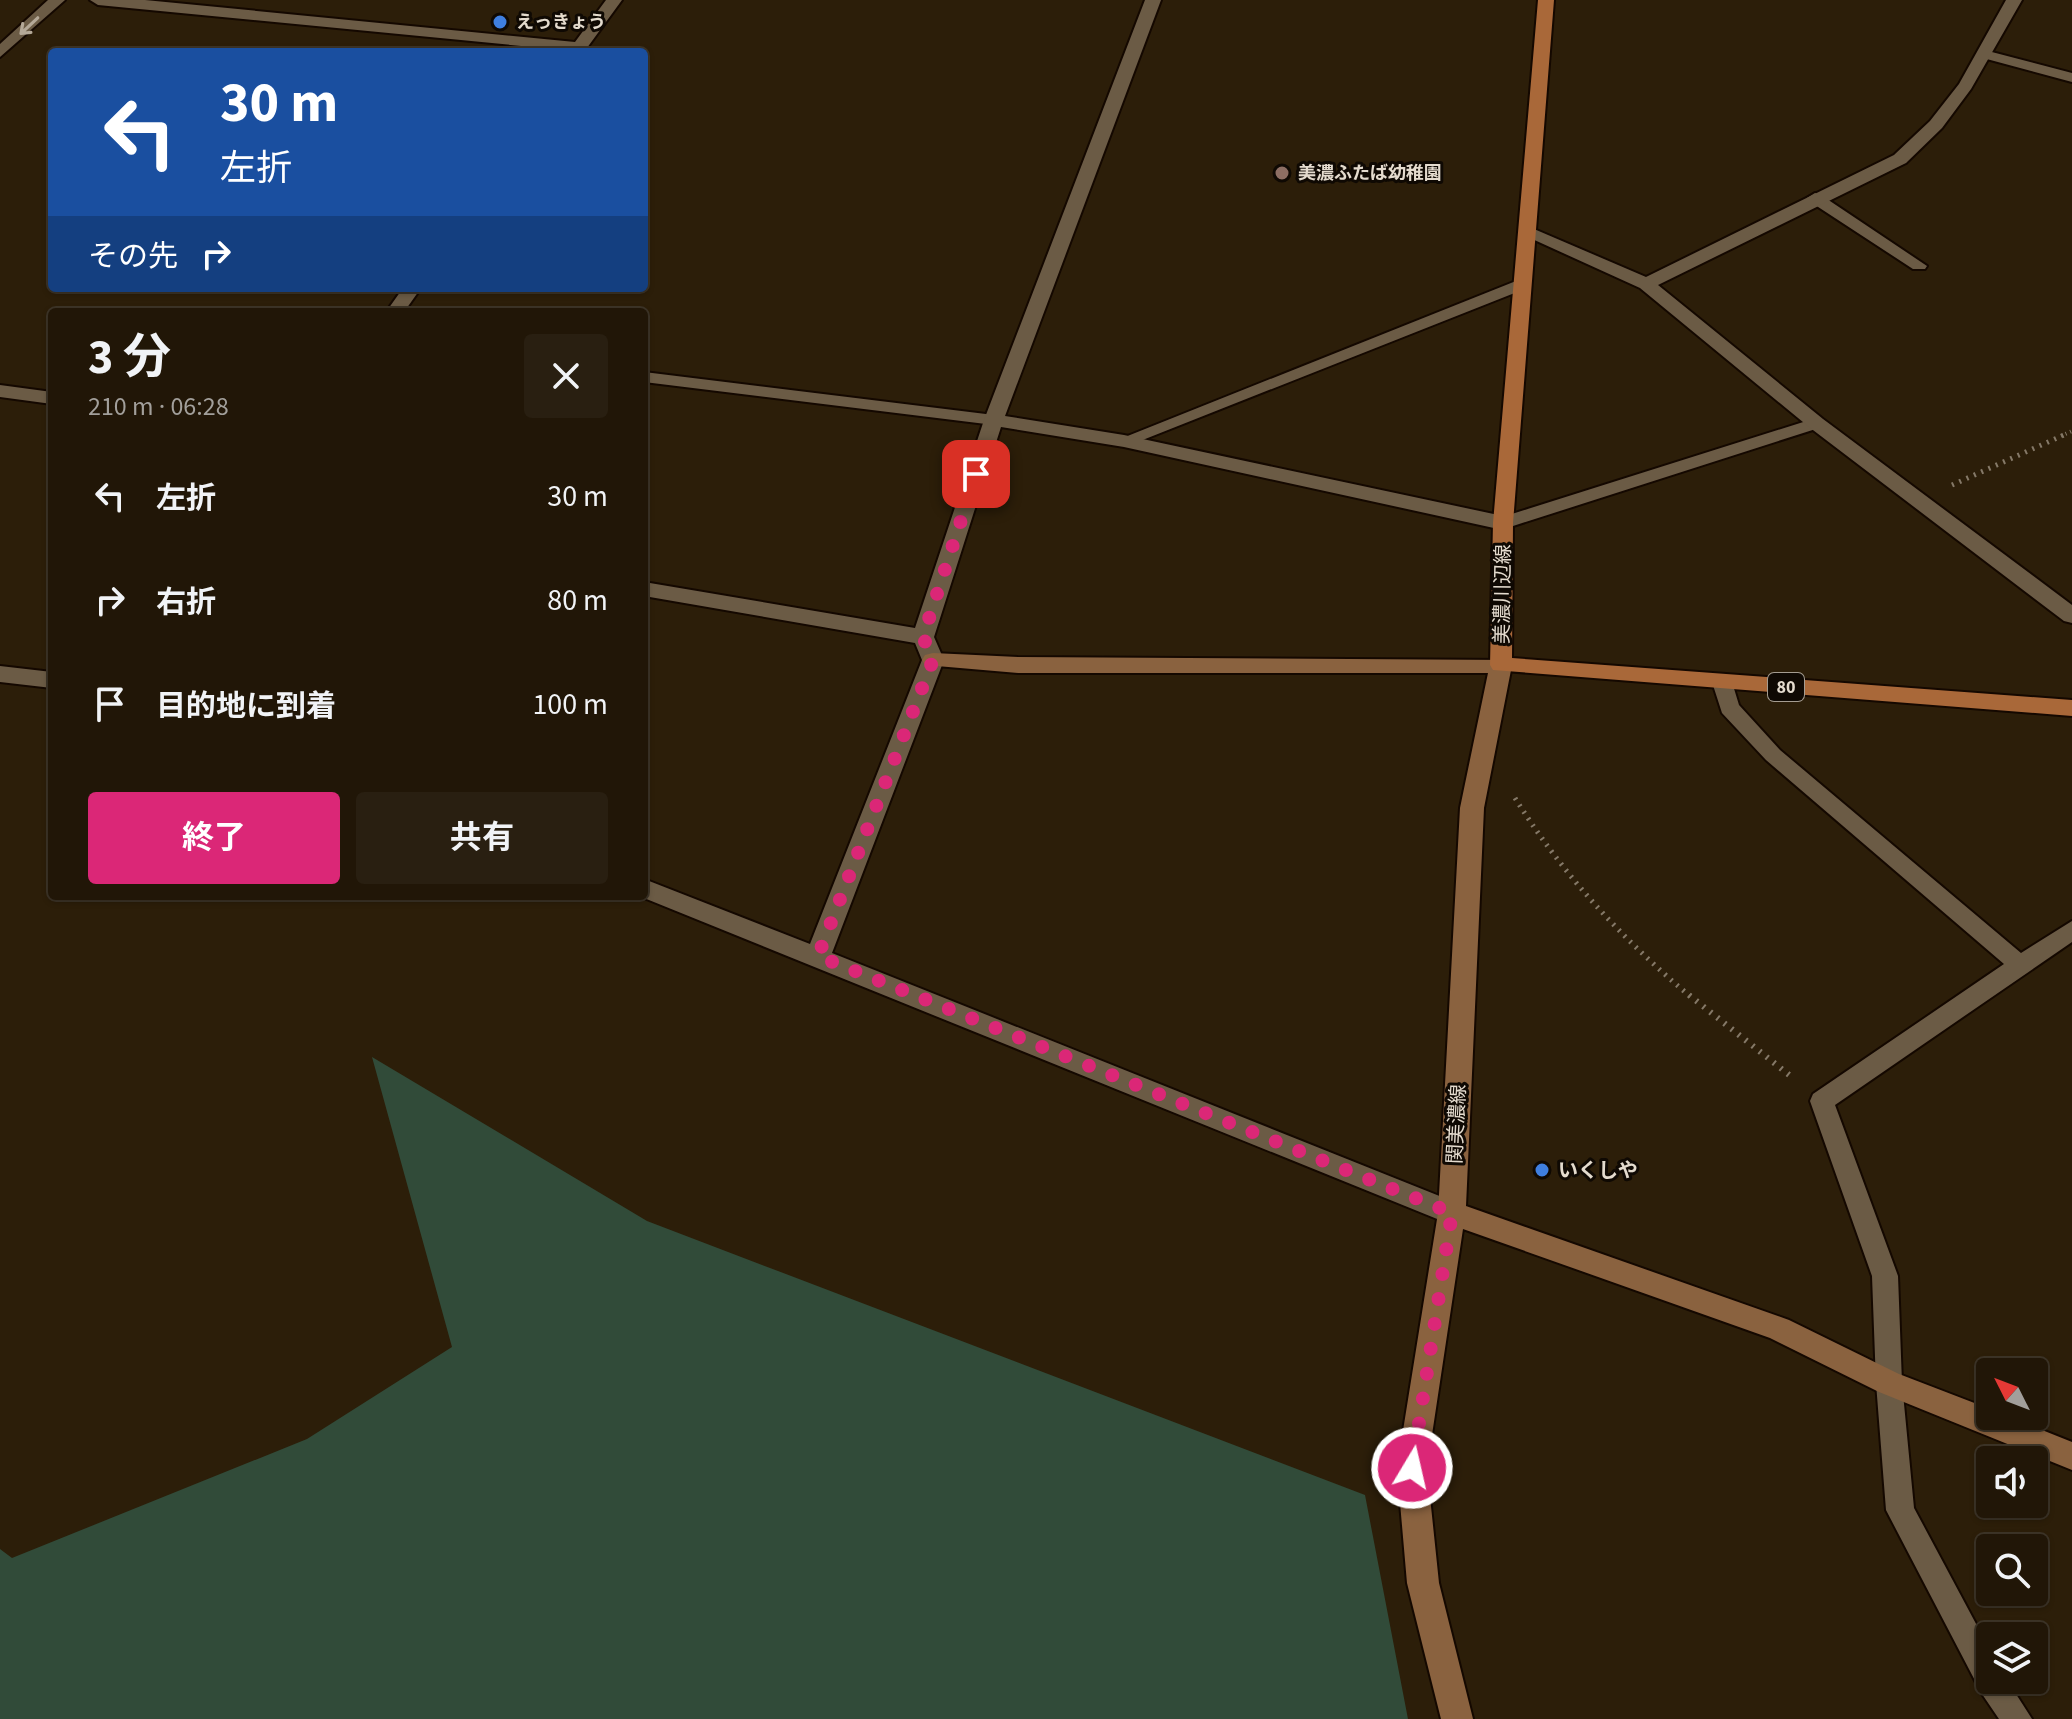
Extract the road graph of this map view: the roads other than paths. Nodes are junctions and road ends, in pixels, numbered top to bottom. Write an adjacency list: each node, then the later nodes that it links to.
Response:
1 (57, 0): 9 (street, one-way to 9)
2 (98, 0): 7 (street)
3 (614, 0): 8 (street)
4 (1153, 0): 20 (street)
5 (1546, 0): 13 (main road, 美濃川辺線)
6 (2014, 0): 10 (street)
7 (567, 48)
8 (578, 48)
9 (0, 52)
10 (1988, 55): 11 (lane); 12 (street)
11 (2072, 78)
12 (1815, 198): 14 (lane); 16 (street)
13 (1528, 233): 15 (main road, 美濃川辺線); 16 (street)
14 (1919, 266)
15 (1521, 284): 22 (lane); 23 (main road, 美濃川辺線)
16 (1646, 284): 21 (street)
17 (648, 377): 20 (lane)
18 (0, 391): 19 (street)
19 (48, 397)
20 (994, 420): 22 (street); 26 (street)
21 (1816, 423): 23 (lane); 25 (street)
22 (1124, 441): 23 (street)
23 (1503, 523): 28 (main road, 美濃川辺線)
24 (648, 590): 26 (street)
25 (2072, 616)
26 (923, 637): 27 (street)
27 (933, 660): 28 (main road); 35 (street)
28 (1501, 665): 31 (main road, 美濃川辺線 / 80); 37 (main road, 関美濃線)
29 (0, 674): 30 (street)
30 (48, 680)
31 (1722, 682): 32 (main road, 美濃川辺線 / 80); 36 (lane)
32 (2072, 708)
33 (648, 890): 35 (street)
34 (2072, 930): 36 (lane)
35 (818, 956): 37 (street)
36 (2020, 965): 38 (lane)
37 (1452, 1213): 38 (main road); 40 (main road, 関美濃線)
38 (1889, 1383): 39 (main road); 41 (lane)
39 (2072, 1456)
40 (1457, 1719)
41 (2017, 1719)

